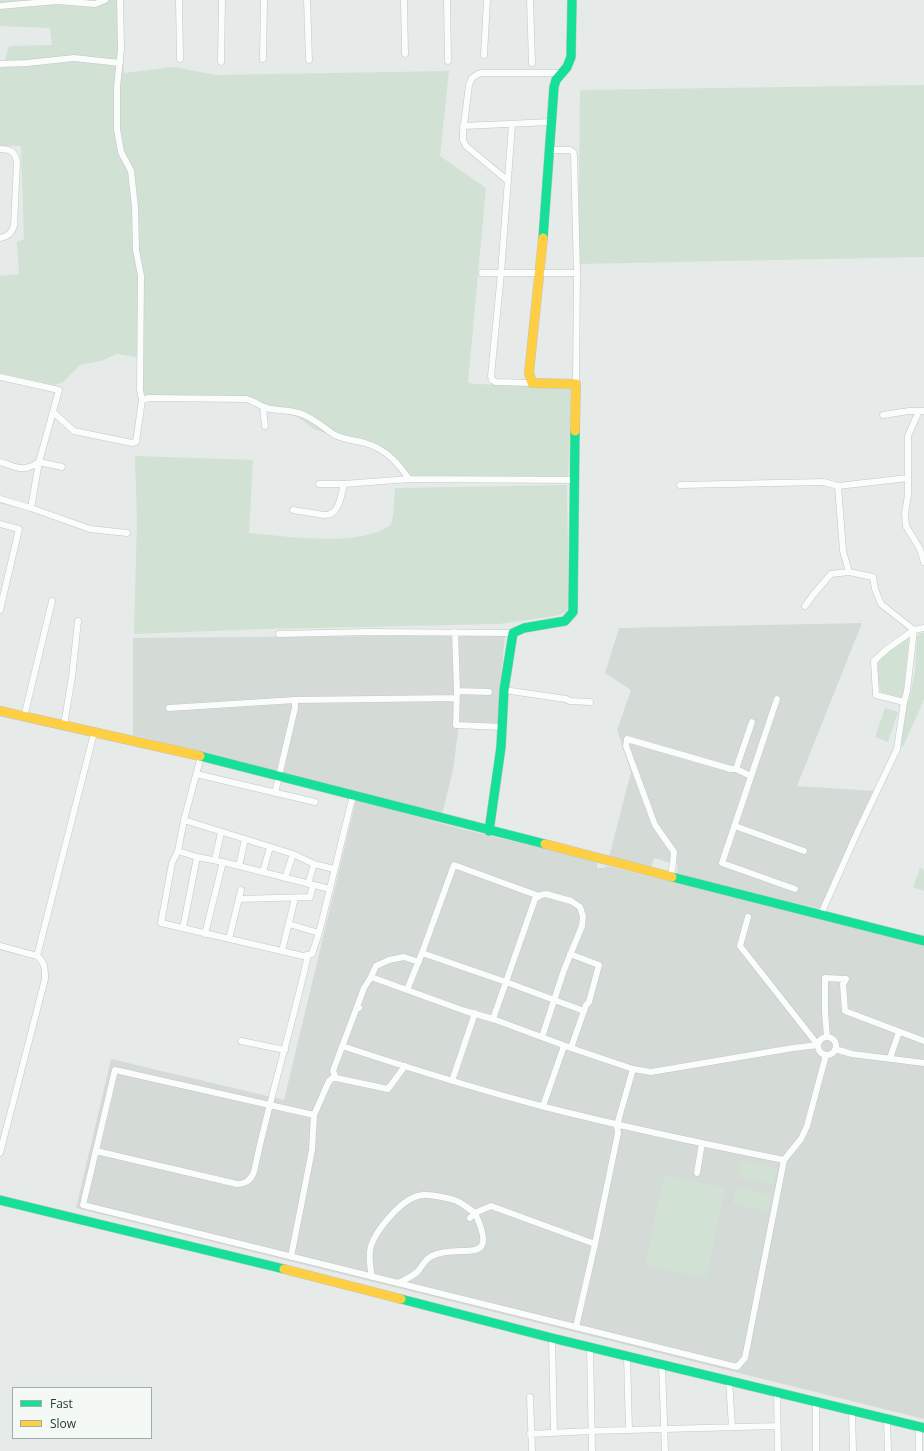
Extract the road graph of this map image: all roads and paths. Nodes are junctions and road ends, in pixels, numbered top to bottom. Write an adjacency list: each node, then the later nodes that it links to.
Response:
1 (105, 0): 12 (street)
2 (120, 0): 20 (street)
3 (179, 0): 16 (street)
4 (222, 0): 19 (street)
5 (264, 0): 15 (street)
6 (307, 0): 17 (street)
7 (404, 0): 13 (street)
8 (446, 0): 18 (street)
9 (487, 0): 14 (street)
10 (530, 0): 21 (street)
11 (572, 0): 23 (main road)
12 (0, 6)
13 (405, 54)
14 (484, 55)
15 (263, 59)
16 (180, 60)
17 (309, 60)
18 (448, 61)
19 (222, 62)
20 (120, 63): 22 (street); 38 (street)
21 (532, 63)
22 (0, 64)
23 (562, 74): 24 (main road); 26 (street); 28 (main road)
24 (551, 122): 25 (street); 28 (main road)
25 (512, 125): 26 (street); 29 (street)
26 (463, 126): 29 (street)
27 (0, 149): 30 (street)
28 (553, 150): 33 (street); 34 (main road)
29 (508, 181): 32 (street)
30 (0, 238)
31 (482, 273): 32 (street)
32 (501, 273): 34 (street); 36 (street)
33 (577, 273): 34 (street); 37 (street)
34 (543, 274): 36 (main road)
35 (0, 377): 41 (street)
36 (535, 383): 37 (main road)
37 (576, 384): 49 (main road)
38 (142, 400): 39 (street); 41 (street)
39 (263, 407): 43 (street); 48 (street)
40 (922, 411): 42 (street); 47 (street)
41 (53, 412): 45 (street)
42 (884, 415)
43 (264, 426)
44 (0, 462): 45 (street)
45 (39, 462): 46 (street); 55 (street)
46 (62, 467)
47 (908, 478): 53 (street); 59 (street)
48 (409, 479): 49 (street); 51 (street)
49 (576, 480): 69 (main road)
50 (320, 484): 51 (street)
51 (344, 484): 56 (street)
52 (680, 485): 53 (street)
53 (838, 486): 60 (street)
54 (0, 499): 55 (street)
55 (31, 508): 58 (street)
56 (294, 510)
57 (0, 524): 63 (street)
58 (127, 533)
59 (924, 562)
60 (849, 572): 62 (street); 66 (street)
61 (52, 602): 80 (street)
62 (805, 606)
63 (0, 610)
64 (78, 621): 82 (street)
65 (924, 628): 66 (street)
66 (914, 630): 77 (street); 77 (street)
67 (455, 632): 68 (street); 69 (street); 71 (street)
68 (280, 634)
69 (513, 634): 70 (main road)
70 (504, 690): 76 (street); 83 (main road)
71 (456, 691): 72 (street); 73 (street)
72 (489, 692)
73 (456, 698): 75 (street); 83 (street)
74 (777, 699): 89 (street)
75 (295, 700): 78 (street); 88 (street)
76 (590, 702)
77 (904, 702): 118 (street)
78 (169, 708)
79 (0, 711): 80 (main road)
80 (24, 717): 82 (main road)
81 (752, 722): 86 (street)
82 (64, 725): 84 (main road)
83 (502, 727): 95 (main road)
84 (94, 733): 85 (main road); 131 (street)
85 (201, 756): 87 (street); 88 (main road)
86 (736, 769): 89 (street); 109 (street)
87 (196, 774): 90 (street); 93 (street)
88 (279, 776): 90 (street); 91 (main road)
89 (751, 776): 94 (street)
90 (275, 793): 92 (street)
91 (353, 796): 95 (main road); 107 (street)
92 (315, 802)
93 (184, 820): 96 (street); 99 (street)
94 (735, 826): 100 (street); 113 (street)
95 (489, 831): 109 (main road)
96 (221, 832): 97 (street); 103 (street)
97 (245, 839): 98 (street); 106 (street)
98 (270, 847): 101 (street); 108 (street)
99 (178, 851): 102 (street); 121 (street)
100 (804, 851)
101 (292, 854): 105 (street); 110 (street)
102 (197, 857): 103 (street); 121 (street)
103 (215, 860): 104 (street)
104 (223, 862): 106 (street); 123 (street)
105 (314, 864): 107 (street); 111 (street)
106 (239, 866): 108 (street)
107 (334, 869): 112 (street)
108 (263, 872): 110 (street)
109 (670, 876): 118 (main road)
110 (284, 878): 111 (street)
111 (310, 884): 112 (street); 116 (street)
112 (330, 889): 122 (street)
113 (795, 889)
114 (241, 890): 117 (street)
115 (539, 896): 128 (street); 129 (street); 134 (street)
116 (295, 898): 117 (street); 120 (street)
117 (239, 899): 124 (street)
118 (821, 914): 125 (main road)
119 (748, 917): 145 (street)
120 (289, 924): 122 (street); 127 (street)
121 (183, 928): 123 (street)
122 (319, 933): 130 (street)
123 (205, 934): 124 (street)
124 (229, 940): 127 (street)
125 (924, 941)
126 (0, 946): 131 (street)
127 (282, 951): 130 (street)
128 (422, 953): 132 (street); 134 (street)
129 (570, 954): 136 (street); 137 (street)
130 (308, 955): 150 (street)
131 (37, 956): 164 (street)
132 (418, 962): 133 (street); 135 (street)
133 (371, 977): 135 (street); 146 (street)
134 (506, 982): 136 (street); 139 (street)
135 (407, 990): 138 (street)
136 (554, 1000): 137 (street); 141 (street)
137 (584, 1011): 148 (street)
138 (475, 1014): 139 (street); 157 (street)
139 (492, 1019): 141 (street)
140 (899, 1032): 142 (street); 144 (street); 152 (street)
141 (542, 1037): 147 (street)
142 (827, 1037): 145 (street); 149 (street)
143 (241, 1041): 150 (street)
144 (924, 1041)
145 (818, 1045): 151 (street); 155 (street)
146 (342, 1046): 154 (street); 156 (street)
147 (564, 1046): 148 (street); 159 (street)
148 (571, 1048): 155 (street)
149 (836, 1049): 151 (street); 152 (street)
150 (285, 1050): 158 (street)
151 (826, 1055): 165 (street)
152 (890, 1058): 153 (street)
153 (924, 1063)
154 (405, 1066): 156 (street); 157 (street)
155 (633, 1069): 161 (street)
156 (336, 1078): 160 (street)
157 (452, 1081): 159 (street)
158 (270, 1104): 160 (street); 163 (street); 163 (street)
159 (543, 1106): 161 (street)
160 (314, 1115): 171 (street)
161 (617, 1125): 162 (street); 170 (street)
162 (702, 1143): 165 (street); 166 (street)
163 (96, 1151): 171 (street)
164 (0, 1153)
165 (784, 1160): 174 (street)
166 (696, 1173)
167 (0, 1200): 175 (main road)
168 (475, 1213): 169 (street); 170 (street); 172 (street); 173 (street)
169 (470, 1218)
170 (595, 1244): 174 (street)
171 (291, 1257): 172 (street)
172 (372, 1277): 173 (street)
173 (398, 1283): 174 (street)
174 (576, 1327)
175 (552, 1338): 176 (main road); 191 (street)
176 (590, 1347): 177 (main road); 190 (street)
177 (627, 1356): 178 (main road); 188 (street)
178 (662, 1364): 179 (main road); 189 (street)
179 (729, 1380): 180 (main road); 186 (street)
180 (777, 1392): 182 (main road); 185 (street)
181 (530, 1397): 192 (street)
182 (816, 1402): 183 (main road); 197 (street)
183 (852, 1411): 184 (main road); 198 (street)
184 (887, 1419): 187 (main road); 199 (street)
185 (778, 1426): 186 (street); 196 (street)
186 (732, 1427): 189 (street)
187 (921, 1428): 200 (street)
188 (629, 1430): 189 (street); 190 (street)
189 (664, 1430): 195 (street)
190 (591, 1431): 191 (street); 194 (street)
191 (554, 1432): 192 (street)
192 (530, 1434): 193 (street)
193 (532, 1451)
194 (592, 1451)
195 (665, 1451)
196 (778, 1451)
197 (816, 1451)
198 (853, 1451)
199 (888, 1451)
200 (919, 1451)

